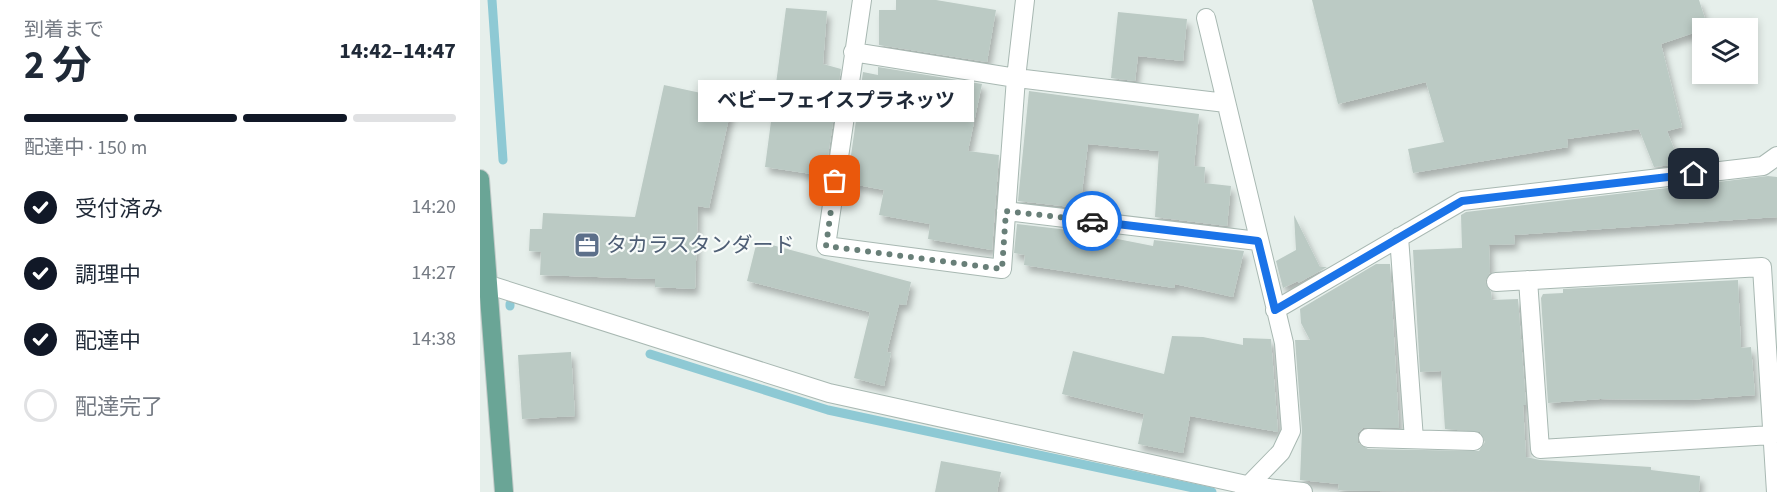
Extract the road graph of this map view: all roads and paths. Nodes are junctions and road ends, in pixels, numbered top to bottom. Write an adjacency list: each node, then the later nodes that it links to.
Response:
1 (862, 0): 4 (street)
2 (1025, 0): 5 (street)
3 (1206, 18): 6 (street)
4 (853, 52): 5 (street); 9 (street)
5 (1016, 78): 6 (street); 9 (street)
6 (1226, 103): 11 (street)
7 (1777, 156): 10 (street)
8 (480, 179): 14 (main road)
9 (1006, 211): 11 (street)
10 (1399, 237): 15 (street); 18 (street)
11 (1258, 241): 15 (street)
12 (1528, 280): 13 (street); 16 (street); 16 (street)
13 (1496, 282)
14 (484, 283): 20 (street); 21 (main road)
15 (1275, 310): 20 (street)
16 (1772, 435): 23 (street)
17 (1368, 438): 18 (street)
18 (1414, 439): 19 (street)
19 (1474, 441)
20 (1246, 490): 22 (street)
21 (504, 492)
22 (1303, 492)
23 (1776, 492)

